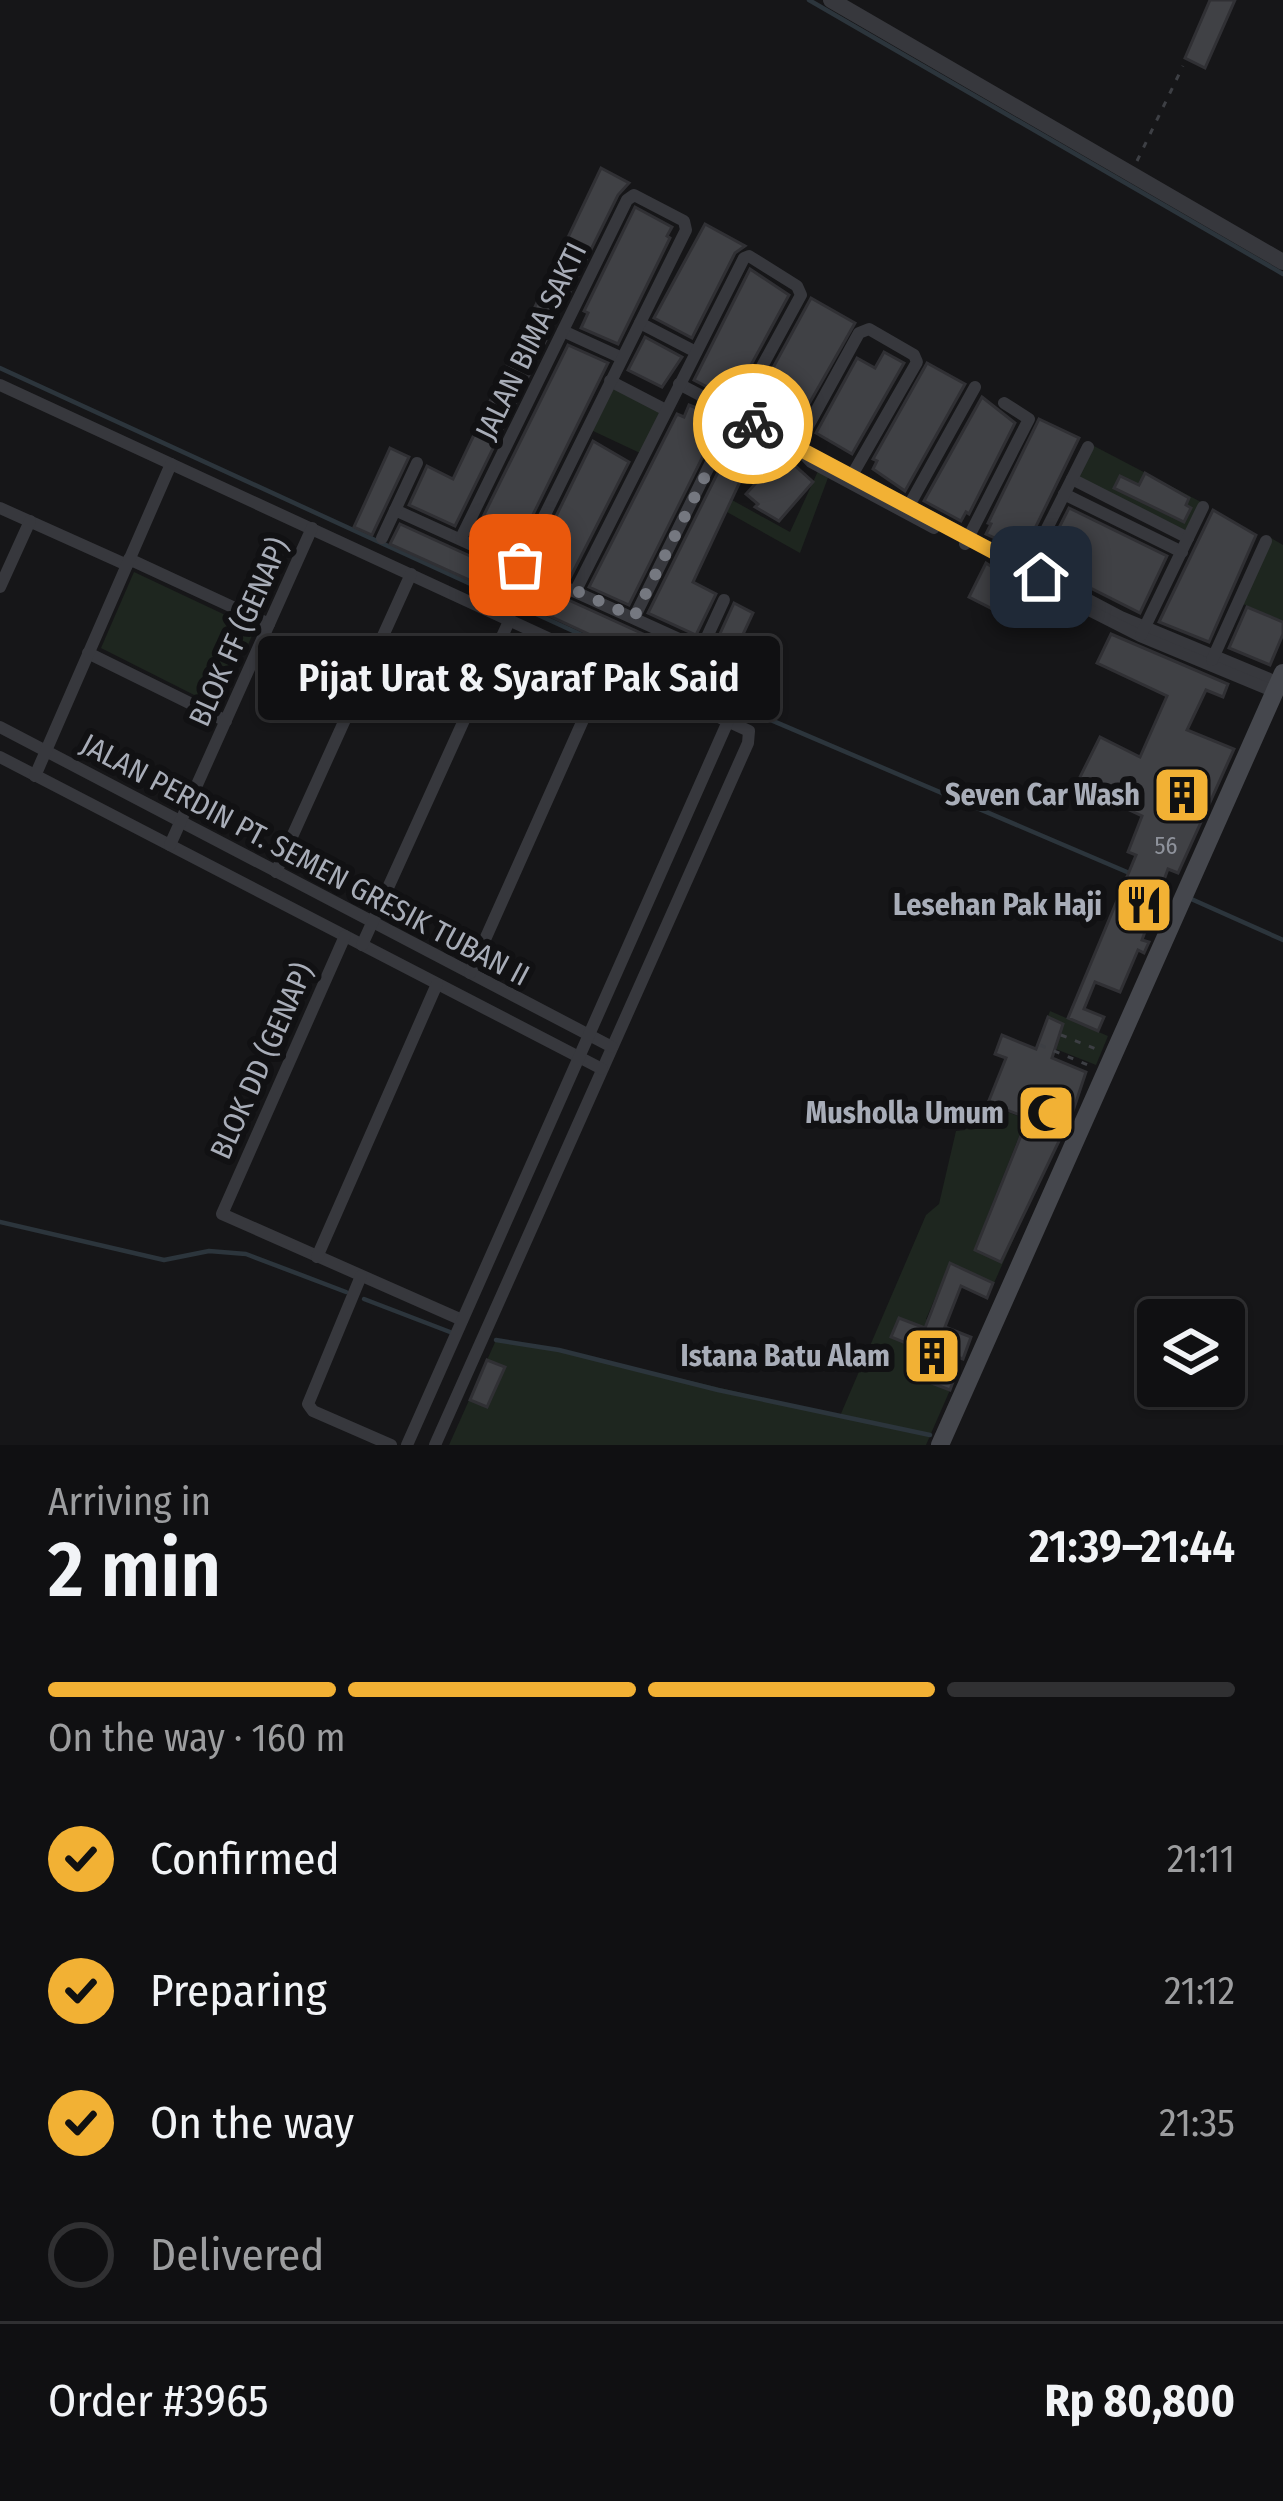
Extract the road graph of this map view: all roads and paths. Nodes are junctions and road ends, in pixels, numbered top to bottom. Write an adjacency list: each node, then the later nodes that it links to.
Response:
1 (831, 0): 3 (street)
2 (1183, 66): 3 (path)
3 (1131, 173): 4 (street)
4 (1283, 262)
5 (640, 323): 6 (street, JALAN BIMA SAKTI); 7 (street); 8 (street)
6 (563, 331): 8 (street); 30 (street, JALAN BIMA SAKTI)
7 (696, 352): 10 (street); 15 (street)
8 (622, 358): 9 (street)
9 (610, 381): 14 (street); 36 (street)
10 (679, 384): 14 (street); 15 (street)
11 (1, 386): 19 (street)
12 (975, 386): 26 (street)
13 (1004, 403): 32 (street)
14 (666, 410): 40 (street)
15 (737, 415): 16 (street); 42 (street)
16 (796, 446): 20 (street); 20 (street)
17 (1088, 447): 21 (street)
18 (417, 463): 25 (street)
19 (171, 464): 28 (street); 35 (street)
20 (851, 478): 26 (street)
21 (1072, 479): 22 (street); 31 (street)
22 (1064, 494): 34 (street); 37 (street)
23 (1203, 507): 31 (street)
24 (0, 508): 27 (street)
25 (395, 509): 29 (street); 30 (street)
26 (907, 509): 32 (street)
27 (30, 521): 35 (street); 39 (street)
28 (311, 528): 38 (street); 44 (street, BLOK FF (GENAP))
29 (382, 538)
30 (461, 538): 36 (street)
31 (1188, 538): 34 (street)
32 (967, 541): 37 (street)
33 (1266, 541): 48 (street)
34 (1181, 552): 45 (street)
35 (128, 562): 44 (street); 47 (street)
36 (520, 565): 40 (street)
37 (1024, 573): 45 (street)
38 (411, 574): 43 (street); 61 (street)
39 (0, 587)
40 (576, 590): 42 (street)
41 (724, 600): 46 (street)
42 (634, 617): 46 (street)
43 (510, 619): 49 (street); 63 (street)
44 (268, 625): 53 (street, BLOK FF (GENAP))
45 (1142, 632): 48 (street)
46 (701, 649): 50 (street)
47 (88, 653): 53 (street); 55 (street)
48 (1211, 662): 51 (street)
49 (608, 664): 52 (street); 66 (street)
50 (688, 676)
51 (1279, 682): 73 (main road)
52 (729, 719): 60 (street); 62 (street)
53 (226, 721): 58 (street, BLOK FF (GENAP))
54 (0, 727): 55 (street, JALAN PERDIN PT. SEMEN GRESIK TUBAN II)
55 (46, 751): 57 (street); 58 (street, JALAN PERDIN PT. SEMEN GRESIK TUBAN II)
56 (0, 758): 57 (street, JALAN PERDIN PT. SEMEN GRESIK TUBAN II)
57 (35, 776): 59 (street, JALAN PERDIN PT. SEMEN GRESIK TUBAN II)
58 (181, 822): 59 (street, BLOK FF (GENAP)); 61 (street, JALAN PERDIN PT. SEMEN GRESIK TUBAN II)
59 (170, 845): 64 (street, JALAN PERDIN PT. SEMEN GRESIK TUBAN II)
60 (664, 866): 62 (street); 68 (street)
61 (276, 872): 63 (street, JALAN PERDIN PT. SEMEN GRESIK TUBAN II)
62 (688, 878): 71 (street)
63 (373, 922): 65 (street); 66 (street, JALAN PERDIN PT. SEMEN GRESIK TUBAN II)
64 (345, 936): 65 (street, JALAN PERDIN PT. SEMEN GRESIK TUBAN II); 75 (street, BLOK DD (GENAP))
65 (362, 945): 67 (street, JALAN PERDIN PT. SEMEN GRESIK TUBAN II)
66 (470, 973): 68 (street, JALAN PERDIN PT. SEMEN GRESIK TUBAN II)
67 (437, 984): 72 (street, JALAN PERDIN PT. SEMEN GRESIK TUBAN II); 75 (street)
68 (589, 1035): 71 (street, JALAN PERDIN PT. SEMEN GRESIK TUBAN II); 72 (street)
69 (1061, 1036): 73 (path)
70 (1040, 1045): 73 (path)
71 (612, 1047): 74 (street)
72 (579, 1057): 74 (street, JALAN PERDIN PT. SEMEN GRESIK TUBAN II); 76 (street)
73 (1110, 1064): 85 (main road)
74 (602, 1070): 78 (street)
75 (317, 1257): 77 (street)
76 (486, 1266): 78 (street); 79 (street)
77 (361, 1276): 79 (street); 82 (street)
78 (510, 1277): 81 (street)
79 (462, 1321): 80 (street)
80 (424, 1408): 81 (street); 83 (street)
81 (447, 1418): 84 (street)
82 (392, 1445)
83 (407, 1445)
84 (435, 1445)
85 (940, 1445)

